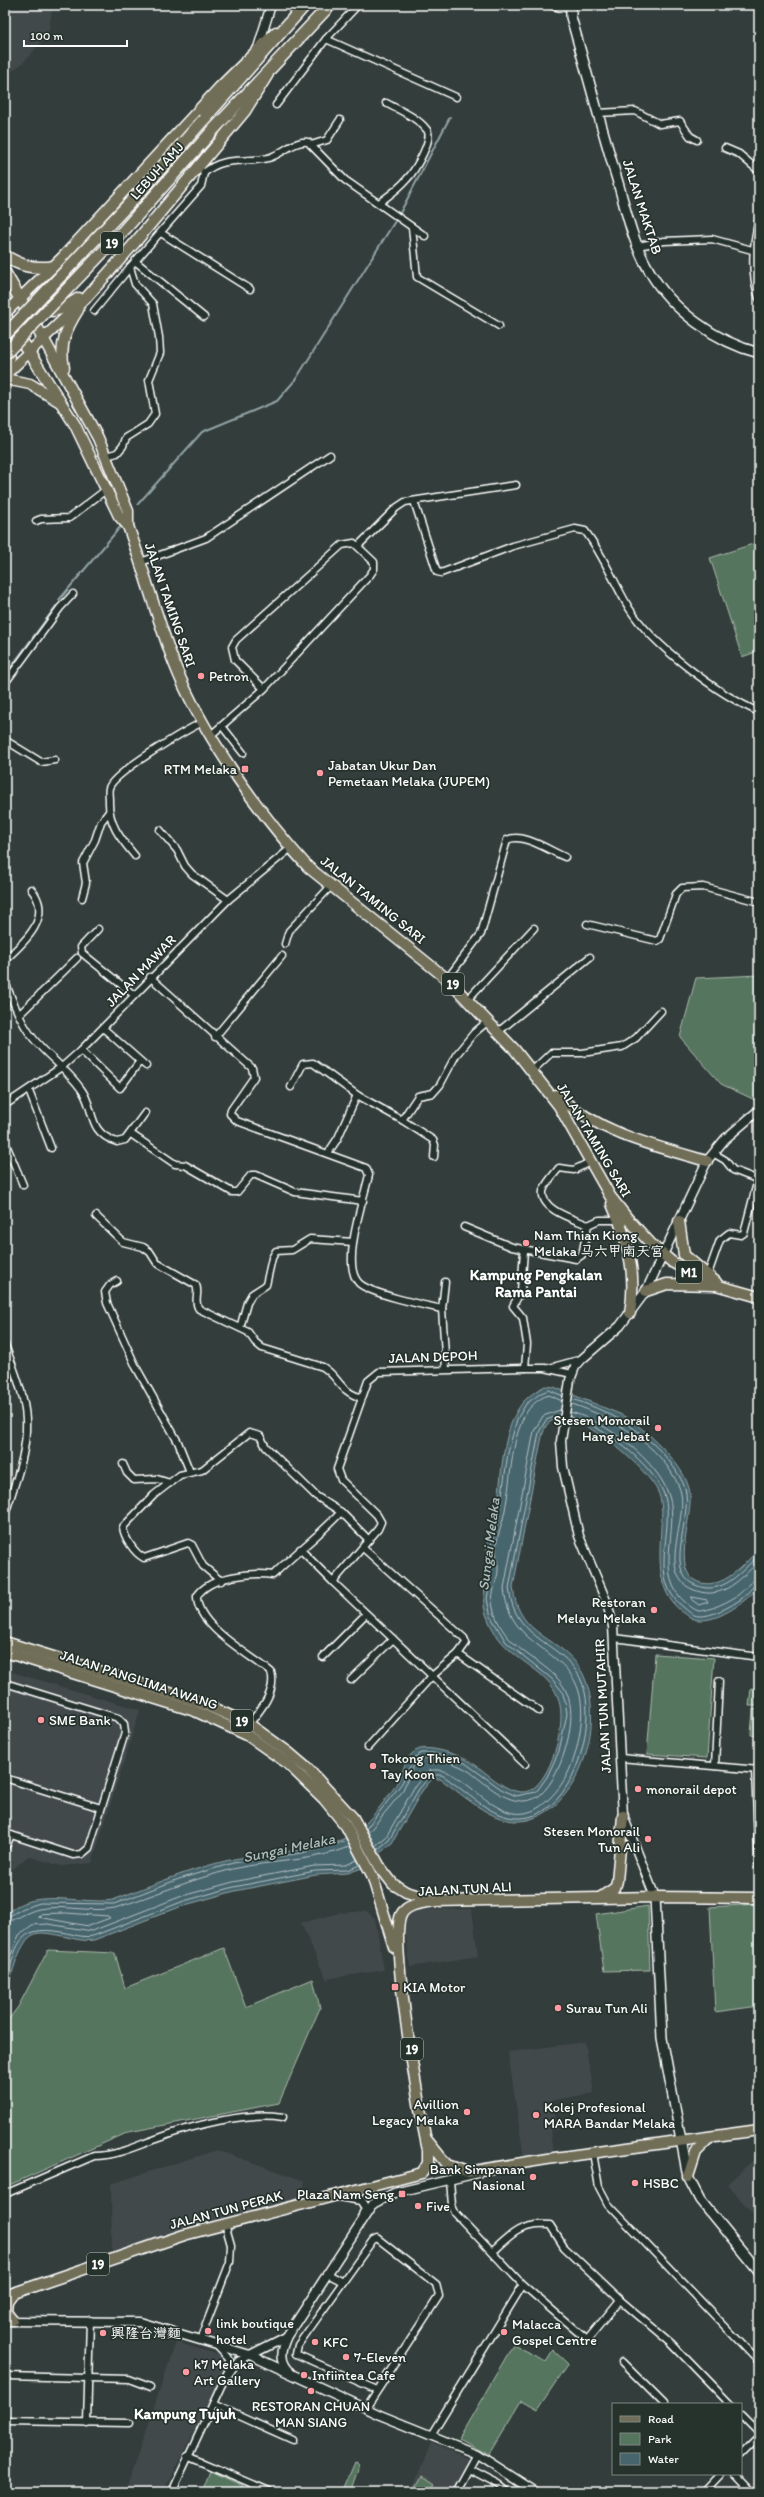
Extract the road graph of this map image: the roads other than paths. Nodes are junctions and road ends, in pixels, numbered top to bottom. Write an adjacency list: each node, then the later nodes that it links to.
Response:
1 (271, 5): 9 (street)
2 (305, 5): 7 (highway, LEBUH AMJ / 19)
3 (330, 5): 10 (highway, LEBUH AMJ / 19)
4 (358, 5): 8 (street)
5 (550, 5): 6 (street)
6 (567, 6): 14 (main road, JALAN MAKTAB)
7 (296, 15): 9 (main road); 45 (highway, LEBUH AMJ / 19, bridge)
8 (326, 39): 11 (street); 13 (street)
9 (258, 49): 29 (main road)
10 (273, 65): 19 (main road); 50 (highway, LEBUH AMJ / 19, bridge)
11 (456, 97)
12 (386, 103): 21 (street)
13 (276, 105)
14 (598, 113): 16 (street); 26 (main road, JALAN MAKTAB)
15 (340, 120): 17 (street)
16 (697, 140)
17 (311, 145): 19 (street); 21 (street)
18 (725, 148): 20 (street)
19 (202, 170): 24 (street); 34 (main road)
20 (759, 171)
21 (379, 203): 23 (street)
22 (759, 218): 27 (street)
23 (412, 227): 25 (street); 44 (street)
24 (161, 233): 30 (street); 36 (street)
25 (425, 236)
26 (638, 246): 27 (street); 49 (main road, JALAN MAKTAB)
27 (752, 250): 35 (street)
28 (5, 256): 32 (highway)
29 (64, 256): 32 (main road); 34 (main road)
30 (135, 261): 31 (street); 43 (street)
31 (130, 266): 40 (street); 57 (street)
32 (52, 267): 37 (main road)
33 (5, 273): 37 (highway)
34 (96, 287): 38 (main road)
35 (758, 288): 39 (street)
36 (250, 289)
37 (20, 298): 41 (main road); 46 (highway)
38 (86, 298): 46 (main road); 53 (main road)
39 (759, 298)
40 (94, 311)
41 (5, 313)
42 (5, 316): 48 (highway)
43 (204, 317)
44 (500, 326)
45 (5, 335)
46 (43, 338): 48 (main road); 53 (main road, JALAN TAMING SARI / 19)
47 (5, 349): 51 (main road)
48 (29, 352): 52 (main road); 55 (main road, JALAN TAMING SARI / 19)
49 (759, 353)
50 (5, 354)
51 (5, 368)
52 (5, 375)
53 (65, 375): 57 (main road, JALAN TAMING SARI / 19)
54 (5, 379): 55 (main road)
55 (64, 406): 59 (main road, JALAN TAMING SARI / 19)
56 (330, 455): 64 (street)
57 (106, 456): 62 (main road, JALAN TAMING SARI / 19)
58 (516, 485): 60 (street)
59 (108, 489): 61 (street); 62 (main road, JALAN TAMING SARI / 19)
60 (414, 501): 63 (street); 68 (street)
61 (36, 521)
62 (128, 526): 64 (main road, JALAN TAMING SARI / 19)
63 (358, 546): 67 (street); 67 (street)
64 (141, 562): 69 (main road, JALAN TAMING SARI / 19)
65 (73, 594): 66 (street)
66 (5, 683)
67 (264, 689): 70 (street)
68 (759, 712)
69 (203, 722): 71 (main road, JALAN TAMING SARI / 19); 75 (street)
70 (222, 726): 71 (street); 73 (street)
71 (211, 736): 77 (main road, JALAN TAMING SARI / 19)
72 (5, 740): 74 (street)
73 (243, 753)
74 (55, 760)
75 (108, 813): 78 (street); 82 (street)
76 (160, 830): 83 (street)
77 (291, 848): 80 (main road, JALAN TAMING SARI / 19); 83 (street, JALAN MAWAR)
78 (135, 856)
79 (566, 857): 94 (street)
80 (331, 886): 88 (street); 94 (main road, JALAN TAMING SARI / 19)
81 (31, 889): 92 (street)
82 (82, 898)
83 (228, 900): 93 (street, JALAN MAWAR)
84 (759, 902): 85 (street)
85 (587, 924)
86 (534, 928): 97 (street)
87 (98, 929): 96 (street)
88 (285, 944)
89 (282, 956): 103 (street)
90 (590, 957): 102 (street)
91 (77, 958): 99 (street)
92 (5, 960)
93 (150, 977): 96 (street, JALAN MAWAR); 103 (street)
94 (447, 979): 97 (main road, JALAN TAMING SARI / 19)
95 (5, 982): 99 (street)
96 (134, 995): 101 (street, JALAN MAWAR)
97 (468, 999): 100 (main road, JALAN TAMING SARI / 19)
98 (661, 1011): 108 (street)
99 (20, 1014): 106 (street)
100 (488, 1021): 102 (main road, JALAN TAMING SARI / 19); 116 (street)
101 (103, 1028): 104 (street, JALAN MAWAR); 105 (street)
102 (498, 1032): 108 (main road, JALAN TAMING SARI / 19)
103 (215, 1037): 120 (street)
104 (81, 1050): 105 (street); 106 (street, JALAN MAWAR)
105 (140, 1061): 107 (street)
106 (64, 1066): 111 (street, JALAN MAWAR); 117 (street)
107 (146, 1066)
108 (533, 1070): 109 (main road, JALAN TAMING SARI / 19)
109 (541, 1081): 121 (main road); 123 (main road, JALAN TAMING SARI / 19)
110 (291, 1087): 112 (street)
111 (29, 1091): 113 (street, JALAN MAWAR); 119 (street)
112 (357, 1095): 116 (street); 120 (street)
113 (5, 1105)
114 (759, 1110): 121 (street, JALAN TUN MUTAHIR)
115 (145, 1113): 117 (street)
116 (402, 1120): 122 (street)
117 (131, 1134): 127 (street)
118 (5, 1142): 126 (street)
119 (51, 1148)
120 (328, 1153): 127 (street)
121 (710, 1157): 124 (street); 130 (street, JALAN TUN MUTAHIR)
122 (434, 1158)
123 (590, 1162): 125 (main road, JALAN TAMING SARI / 19); 131 (street)
124 (758, 1180): 136 (street)
125 (602, 1184): 129 (main road); 135 (main road, JALAN TAMING SARI / 19)
126 (23, 1185)
127 (363, 1201): 133 (street)
128 (96, 1216): 144 (street)
129 (619, 1220): 131 (street); 143 (main road)
130 (679, 1221): 135 (street, JALAN TUN MUTAHIR); 136 (main road)
131 (588, 1225): 134 (street)
132 (464, 1226): 134 (street)
133 (353, 1242): 142 (street); 144 (street)
134 (524, 1251): 147 (street)
135 (664, 1256): 139 (main road, M1); 140 (street, JALAN TUN MUTAHIR)
136 (708, 1274): 139 (main road)
137 (117, 1281): 153 (street)
138 (445, 1282): 142 (street)
139 (719, 1287): 140 (main road); 141 (main road, M1)
140 (646, 1291): 143 (street, JALAN TUN MUTAHIR)
141 (759, 1297)
142 (442, 1309): 149 (street)
143 (630, 1312): 146 (street, JALAN TUN MUTAHIR)
144 (240, 1328): 151 (street)
145 (5, 1345): 156 (street)
146 (582, 1359): 148 (street, JALAN DEPOH); 150 (street, JALAN TUN MUTAHIR)
147 (525, 1368): 148 (street, JALAN DEPOH); 149 (street, JALAN DEPOH)
148 (545, 1368): 150 (street, JALAN DEPOH)
149 (446, 1369): 151 (street, JALAN DEPOH)
150 (572, 1374): 163 (street, JALAN TUN MUTAHIR)
151 (361, 1398): 157 (street, JALAN DEPOH)
152 (123, 1464): 154 (street)
153 (190, 1472): 154 (street); 155 (street)
154 (170, 1483): 160 (street)
155 (340, 1512): 157 (street); 159 (street)
156 (5, 1515)
157 (369, 1540): 158 (street, JALAN DEPOH)
158 (363, 1548): 161 (street, JALAN DEPOH); 167 (street)
159 (300, 1549): 160 (street); 161 (street)
160 (221, 1581): 175 (street)
161 (333, 1582): 162 (street)
162 (366, 1614): 164 (street); 169 (street)
163 (614, 1638): 168 (street); 177 (street, JALAN TUN MUTAHIR)
164 (392, 1639): 170 (street); 171 (street)
165 (5, 1642): 175 (main road, JALAN PANGLIMA AWANG / 19)
166 (5, 1652): 191 (main road, JALAN PANGLIMA AWANG / 19)
167 (458, 1654): 170 (street); 174 (street)
168 (759, 1656)
169 (322, 1657)
170 (432, 1676): 176 (street); 178 (street)
171 (351, 1680)
172 (719, 1681): 179 (street)
173 (5, 1683): 182 (street)
174 (539, 1711)
175 (249, 1724): 190 (main road, JALAN PANGLIMA AWANG / 19)
176 (368, 1747)
177 (620, 1758): 179 (street); 183 (street, JALAN TUN MUTAHIR)
178 (524, 1764)
179 (716, 1766): 180 (street)
180 (757, 1770): 186 (street)
181 (5, 1778): 182 (street)
182 (101, 1808): 184 (street)
183 (623, 1816): 187 (street, JALAN TUN MUTAHIR); 188 (main road)
184 (8, 1834): 185 (street)
185 (5, 1849)
186 (759, 1867)
187 (655, 1897): 188 (main road, JALAN TUN ALI); 189 (main road, JALAN TUN ALI); 196 (main road, JALAN TUN MUTAHIR)
188 (601, 1898): 190 (main road, JALAN TUN ALI)
189 (759, 1898)
190 (436, 1901): 191 (main road, JALAN TUN ALI / 19)
191 (398, 1960): 194 (main road, JALAN TUN ALI / 19)
192 (283, 2117): 201 (street)
193 (759, 2130): 195 (main road)
194 (425, 2137): 198 (main road); 202 (main road, JALAN TUN PERAK / 19)
195 (711, 2137): 196 (main road); 199 (main road)
196 (681, 2142): 197 (main road); 199 (main road, JALAN TUN MUTAHIR)
197 (593, 2152): 198 (main road); 219 (street)
198 (484, 2171): 200 (street)
199 (688, 2177): 206 (main road, JALAN TUN MUTAHIR)
200 (450, 2180): 203 (street); 205 (street)
201 (5, 2194)
202 (337, 2196): 203 (street); 204 (main road, JALAN TUN PERAK / 19)
203 (361, 2219): 207 (street)
204 (225, 2224): 210 (main road, JALAN TUN PERAK / 19); 215 (street)
205 (492, 2252): 209 (street); 211 (street)
206 (759, 2272)
207 (326, 2273): 208 (street); 214 (street)
208 (343, 2282): 225 (street); 225 (street)
209 (523, 2285): 211 (street); 235 (street)
210 (8, 2295): 213 (main road)
211 (620, 2300): 227 (street)
212 (90, 2320): 213 (street); 215 (street); 221 (street)
213 (9, 2321)
214 (287, 2336): 217 (street); 222 (street)
215 (200, 2340): 216 (street)
216 (216, 2345): 217 (street); 224 (street)
217 (250, 2355): 222 (street); 224 (street)
218 (622, 2362): 226 (street)
219 (759, 2362)
220 (5, 2376): 221 (street)
221 (89, 2377): 223 (street); 232 (street)
222 (296, 2377): 229 (street)
223 (150, 2387)
224 (221, 2388): 228 (street)
225 (377, 2390): 229 (street)
226 (663, 2403)
227 (729, 2403)
228 (213, 2404): 237 (street); 240 (street)
229 (366, 2408): 235 (street)
230 (742, 2416): 234 (street)
231 (5, 2421): 232 (street)
232 (87, 2423): 233 (street)
233 (130, 2423)
234 (759, 2433)
235 (431, 2435): 238 (street)
236 (759, 2437): 239 (street)
237 (293, 2440)
238 (477, 2454): 241 (street); 248 (street)
239 (742, 2454)
240 (187, 2456): 244 (street); 245 (street)
241 (469, 2469): 246 (street); 247 (street)
242 (721, 2475): 249 (street)
243 (735, 2475): 250 (street)
244 (269, 2491)
245 (172, 2492)
246 (456, 2492)
247 (508, 2492)
248 (536, 2492)
249 (704, 2492)
250 (752, 2492)

